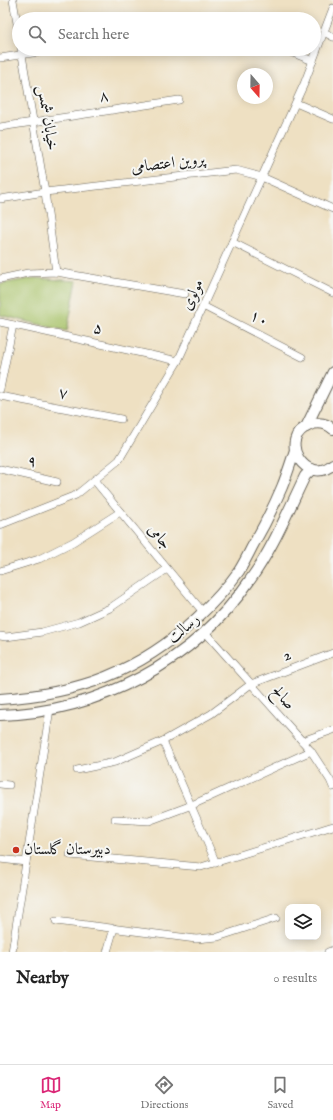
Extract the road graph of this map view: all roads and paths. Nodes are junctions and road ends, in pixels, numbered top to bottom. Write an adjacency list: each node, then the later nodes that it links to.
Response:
1 (13, 0): 3 (street)
2 (333, 8): 4 (street, مولوی)
3 (15, 12)
4 (324, 32): 5 (street); 6 (street, مولوی)
5 (333, 37)
6 (321, 40)
7 (12, 55): 11 (street)
8 (23, 56): 16 (street, خیابان شمس)
9 (300, 56): 12 (street)
10 (315, 56): 12 (street, مولوی)
11 (0, 58)
12 (313, 61): 14 (street, مولوی)
13 (179, 100): 16 (street, ۸)
14 (296, 103): 15 (street); 18 (street, مولوی)
15 (333, 119)
16 (33, 121): 17 (street); 19 (street, خیابان شمس)
17 (0, 127)
18 (262, 177): 19 (street, پروین اعتصامی); 21 (street, پروین اعتصامی); 22 (street, مولوی)
19 (45, 192): 20 (street, پروین اعتصامی); 23 (street, خیابان شمس)
20 (0, 199)
21 (333, 209)
22 (232, 242): 25 (street); 27 (street, مولوی)
23 (56, 272): 24 (street); 26 (street)
24 (0, 279)
25 (333, 293)
26 (185, 294)
27 (203, 306): 30 (street, ۱۰); 31 (street, مولوی)
28 (0, 322): 29 (street, ۵)
29 (13, 325): 31 (street, ۵); 33 (street)
30 (302, 357)
31 (178, 361): 43 (street, مولوی)
32 (333, 372): 36 (main road, رسالت)
33 (0, 389)
34 (0, 396): 35 (street, ۷)
35 (121, 420)
36 (306, 427): 37 (main road); 38 (main road, رسالت)
37 (333, 429)
38 (295, 450): 41 (main road); 49 (main road, رسالت)
39 (333, 464): 41 (main road)
40 (0, 469): 44 (street, ۹)
41 (317, 470): 42 (main road); 50 (main road, رسالت)
42 (333, 472)
43 (94, 480): 45 (street, جامی); 46 (street, مولوی)
44 (57, 482)
45 (120, 512): 47 (street, جامی); 48 (street)
46 (0, 525)
47 (167, 568): 49 (street, جامی); 51 (street)
48 (0, 571)
49 (203, 612): 54 (main road, رسالت)
50 (205, 632): 53 (street, صالح); 56 (main road, رسالت)
51 (0, 636)
52 (333, 654): 53 (street, 2)
53 (251, 684): 59 (street, 2); 60 (street, صالح)
54 (49, 694): 55 (main road, رسالت); 56 (main road)
55 (0, 699)
56 (50, 709): 57 (main road, رسالت); 71 (street)
57 (0, 715)
58 (333, 730): 60 (street)
59 (163, 741): 62 (street, 2); 66 (street)
60 (302, 741): 61 (street, صالح)
61 (311, 751): 65 (street, صالح); 66 (street)
62 (77, 770)
63 (0, 784): 64 (street)
64 (9, 785)
65 (333, 788)
66 (191, 805): 67 (street); 72 (street)
67 (115, 819)
68 (333, 826): 72 (street)
69 (70, 855): 72 (street)
70 (0, 859): 71 (street)
71 (26, 862): 77 (street)
72 (216, 863)
73 (276, 918): 75 (street)
74 (56, 921): 75 (street)
75 (114, 928): 78 (street)
76 (333, 950): 79 (street)
77 (12, 952)
78 (107, 952)
79 (328, 952)

